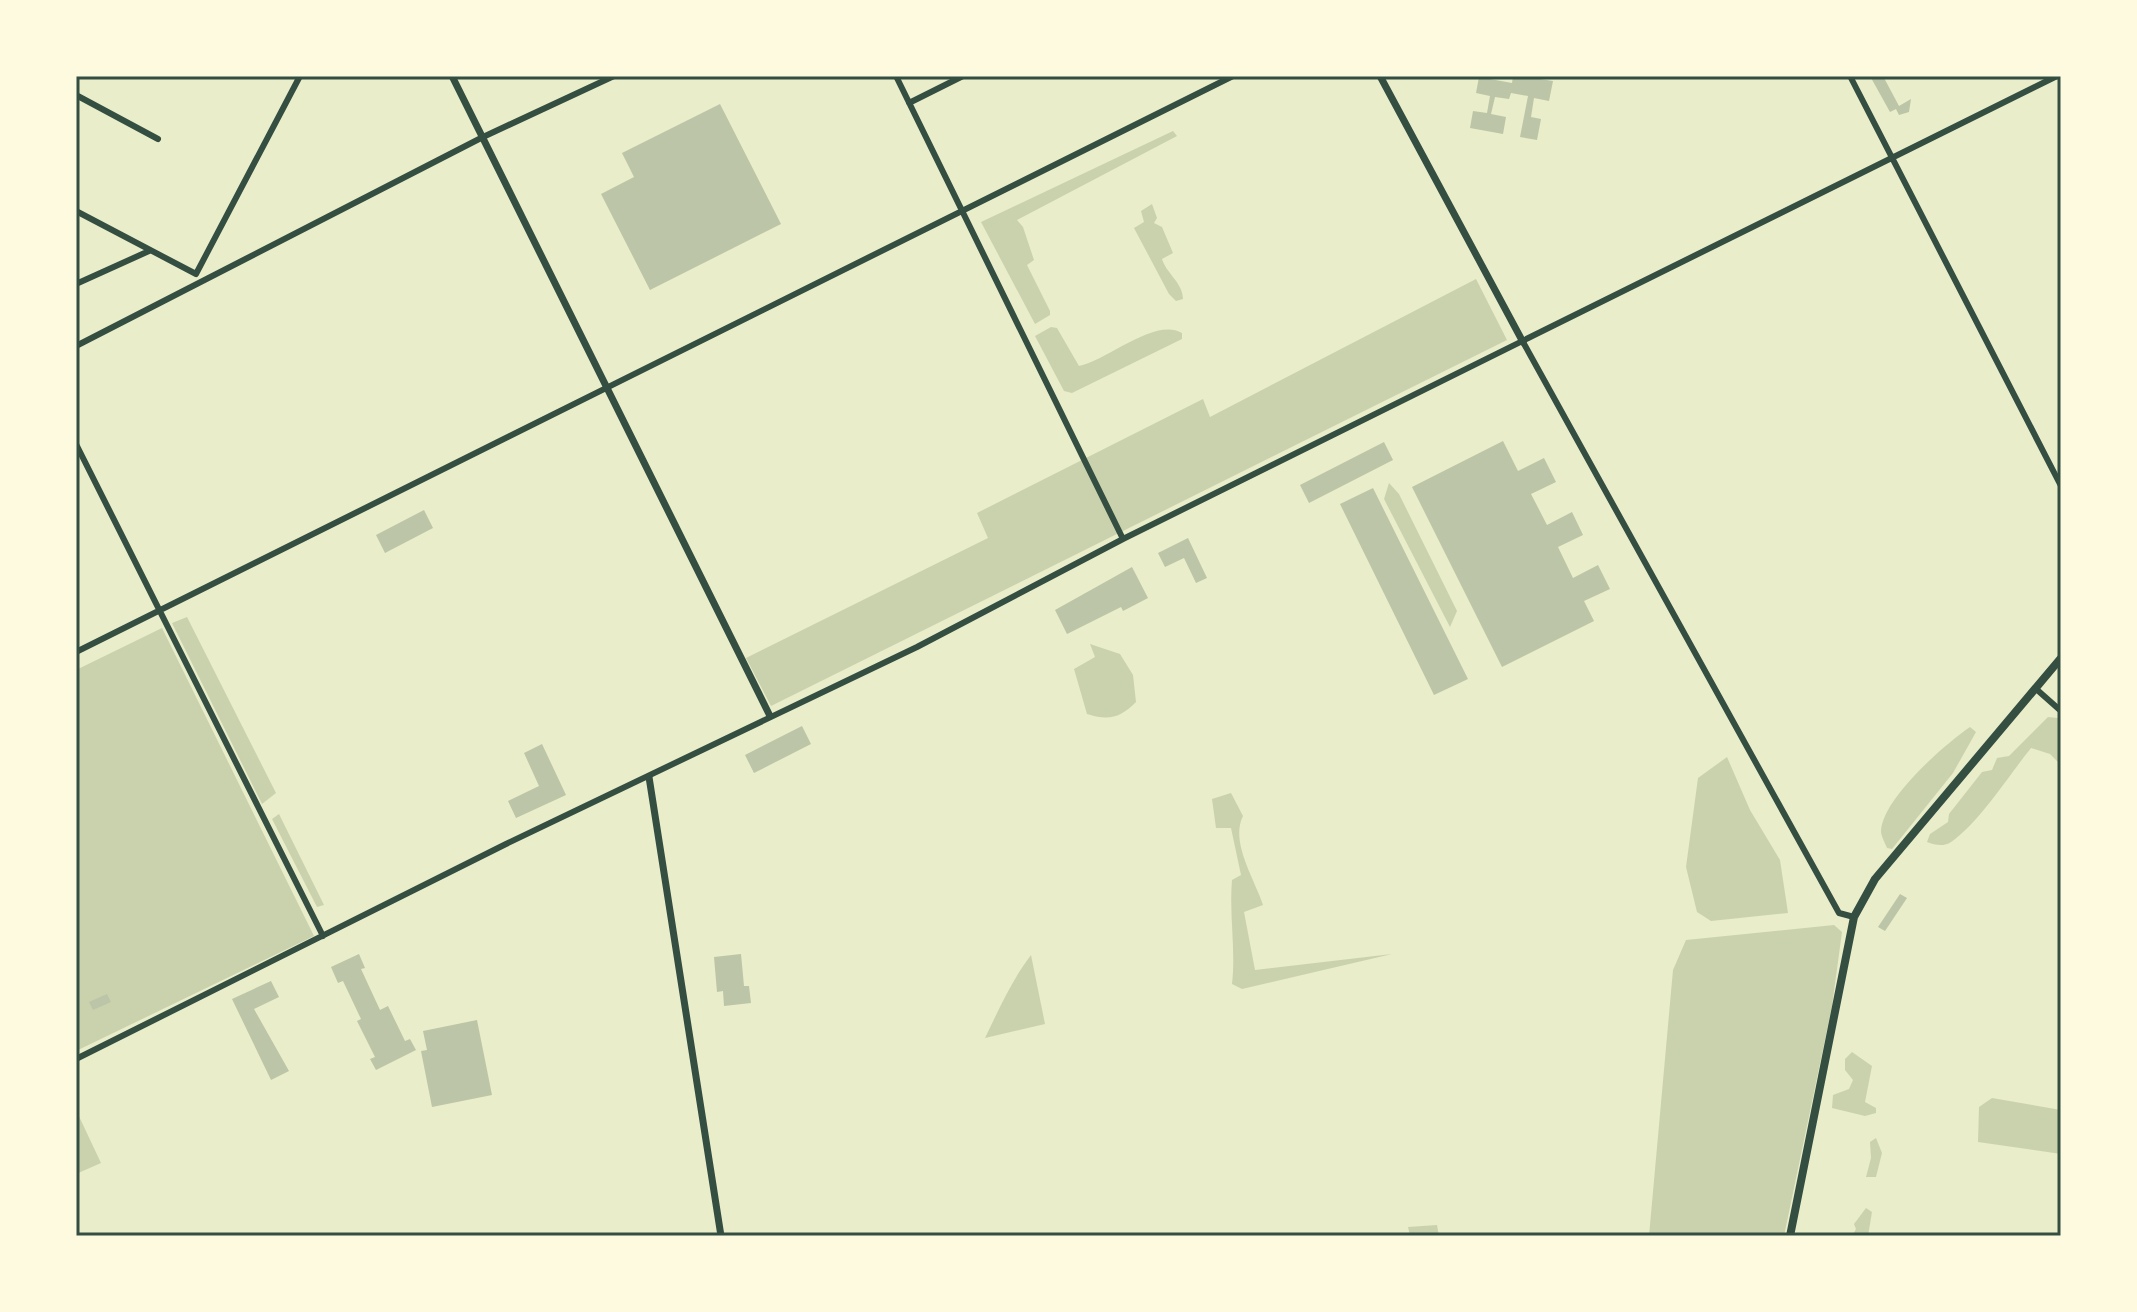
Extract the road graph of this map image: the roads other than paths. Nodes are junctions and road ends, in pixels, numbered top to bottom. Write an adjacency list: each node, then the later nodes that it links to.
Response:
1 (300, 76): 17 (street)
2 (452, 76): 12 (street)
3 (614, 76): 12 (street)
4 (896, 76): 11 (street)
5 (963, 76): 11 (street)
6 (1233, 76): 16 (street)
7 (1380, 76): 19 (street)
8 (1850, 76): 14 (street)
9 (2057, 76): 14 (street)
10 (76, 95): 13 (street)
11 (909, 103): 16 (street)
12 (483, 137): 20 (street); 21 (street)
13 (158, 139)
14 (1895, 157): 19 (street); 23 (street)
15 (76, 211): 17 (street)
16 (961, 211): 21 (street); 24 (street)
17 (149, 251): 18 (street)
18 (76, 284)
19 (1523, 342): 24 (street); 32 (street)
20 (76, 346)
21 (606, 387): 25 (street); 30 (street)
22 (76, 444): 25 (street)
23 (2061, 486)
24 (1123, 539): 30 (street)
25 (160, 609): 26 (street); 33 (street)
26 (76, 652)
27 (2061, 658): 28 (main road)
28 (2035, 688): 29 (street); 32 (main road)
29 (2061, 711)
30 (770, 716): 31 (street)
31 (649, 777): 33 (street); 35 (street)
32 (1854, 917): 36 (main road)
33 (323, 936): 34 (street)
34 (76, 1059)
35 (721, 1236)
36 (1790, 1236)

